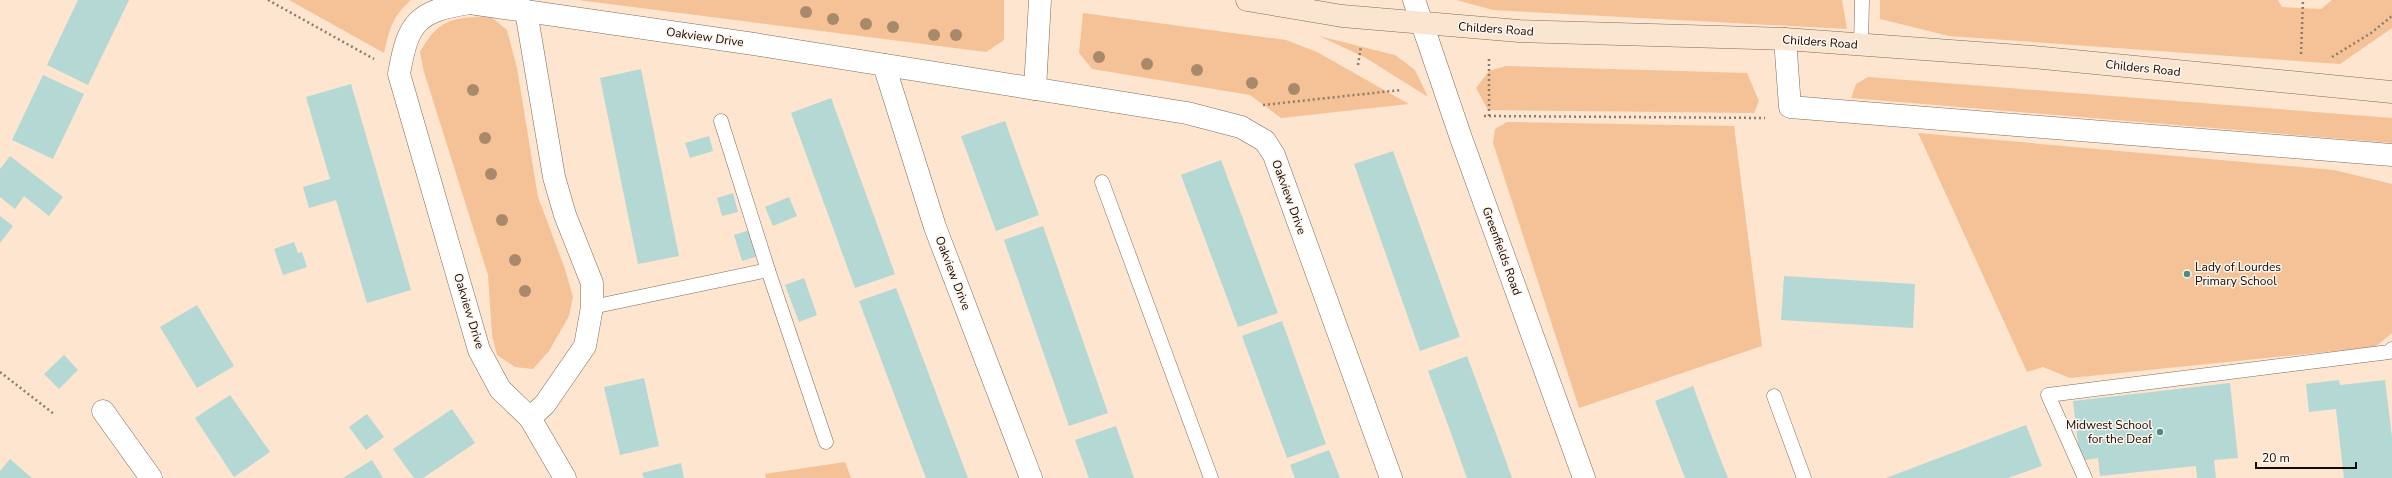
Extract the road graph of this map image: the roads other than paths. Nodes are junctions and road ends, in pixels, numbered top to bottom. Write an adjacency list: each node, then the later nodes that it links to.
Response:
1 (1040, 0): 11 (street)
2 (1247, 0): 5 (main road, Childers Road)
3 (1414, 0): 7 (street, Greenfields Road)
4 (1862, 0): 9 (lane)
5 (1293, 3): 7 (main road, Childers Road)
6 (526, 11): 10 (street, Oakview Drive); 17 (street); 21 (street, Oakview Drive)
7 (1422, 23): 8 (main road, Childers Road); 28 (street, Greenfields Road)
8 (1785, 39): 9 (main road, Childers Road); 14 (street)
9 (1861, 45): 12 (main road, Childers Road)
10 (884, 65): 11 (street, Oakview Drive); 25 (street, Oakview Drive)
11 (1035, 89): 27 (street, Oakview Drive)
12 (2392, 92)
13 (721, 120): 16 (lane)
14 (2392, 155)
15 (1102, 182): 26 (lane)
16 (768, 270): 17 (lane); 22 (lane)
17 (592, 307): 21 (street)
18 (2392, 349): 30 (lane)
19 (1774, 396): 29 (lane)
20 (103, 411): 24 (street)
21 (530, 418): 23 (street, Oakview Drive)
22 (826, 442)
23 (559, 476)
24 (151, 478)
25 (1031, 478)
26 (1211, 478)
27 (1391, 478)
28 (1584, 478)
29 (1804, 478)
30 (2085, 478)

